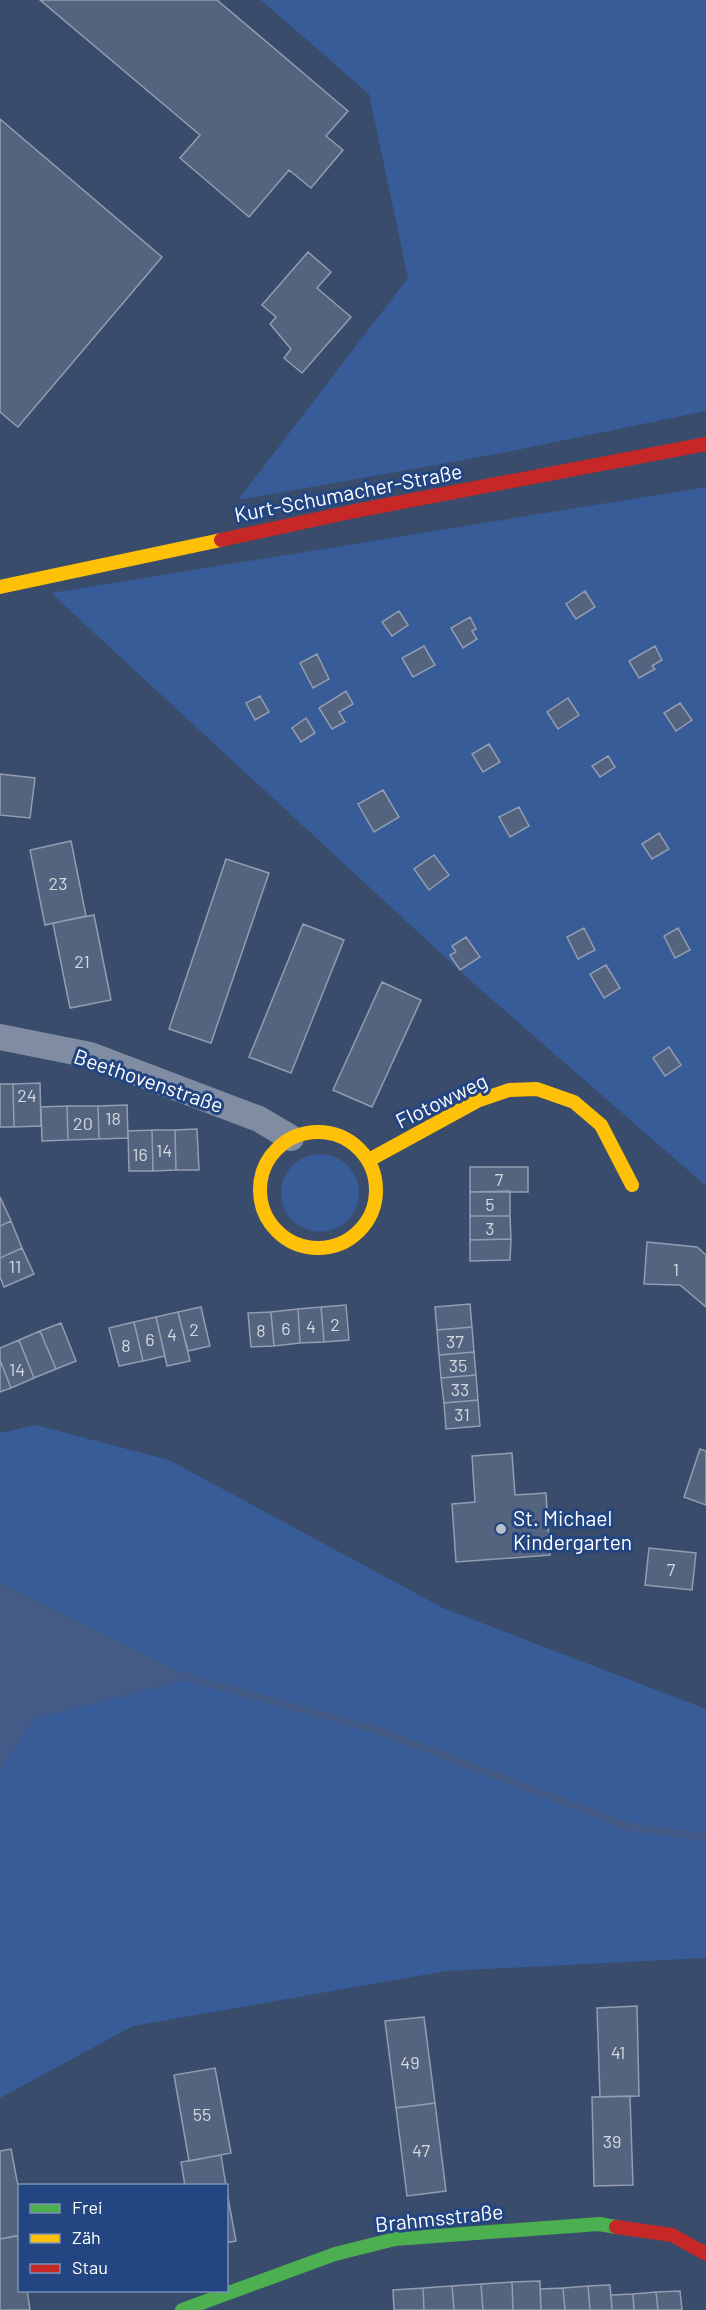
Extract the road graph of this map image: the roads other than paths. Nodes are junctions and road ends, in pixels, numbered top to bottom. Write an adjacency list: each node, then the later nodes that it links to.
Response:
1 (706, 444): 2 (street, Kurt-Schumacher-Straße)
2 (0, 587)
3 (0, 1037): 4 (street, Beethovenstraße)
4 (291, 1138): 5 (street); 5 (street)
5 (369, 1160): 6 (street, Flotowweg)
6 (632, 1185)
7 (706, 2254): 8 (street, Brahmsstraße)
8 (182, 2310)

